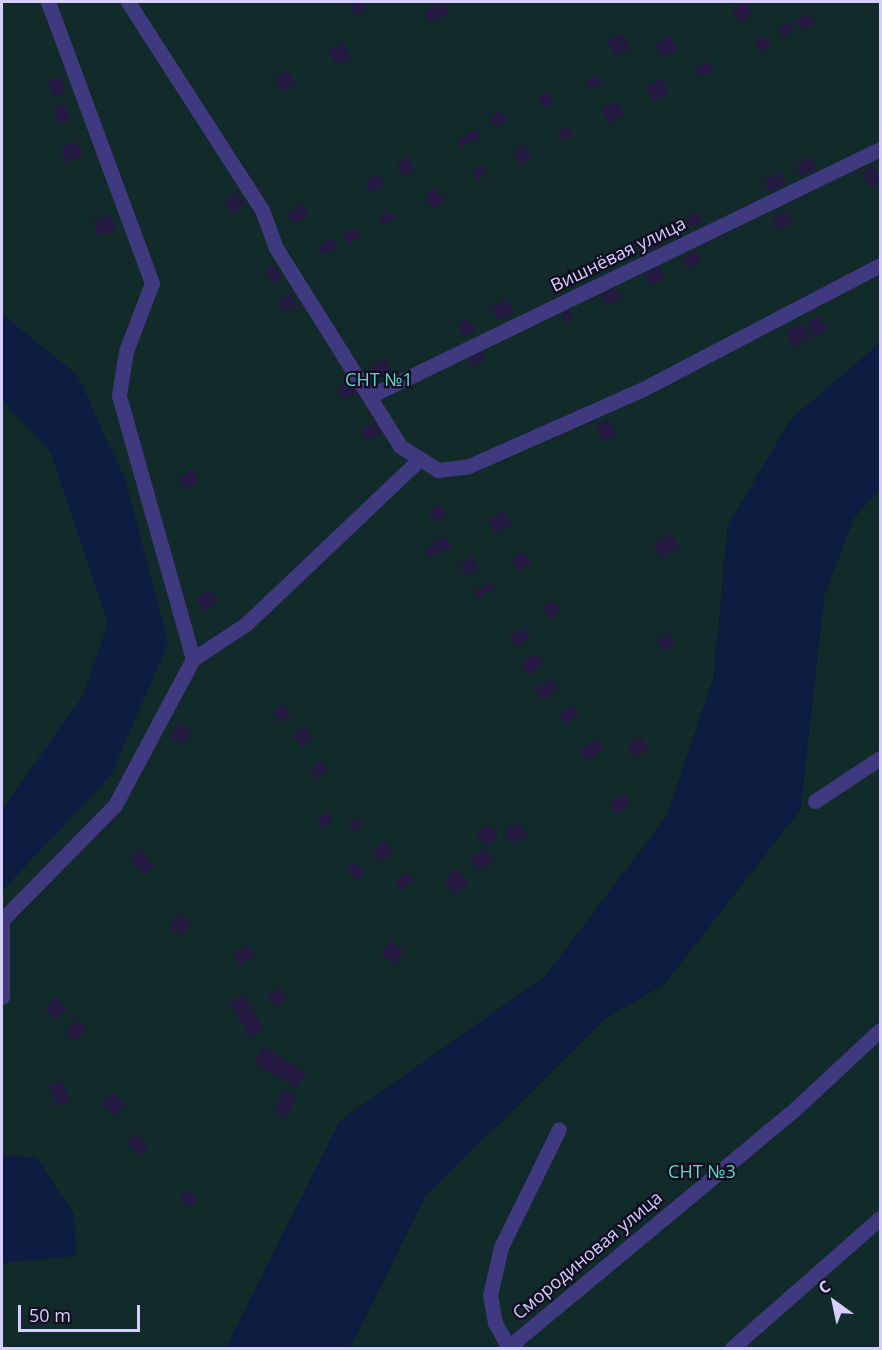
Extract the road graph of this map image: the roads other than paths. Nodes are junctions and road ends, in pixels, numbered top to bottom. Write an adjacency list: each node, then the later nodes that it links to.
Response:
1 (48, 2): 7 (street)
2 (128, 2): 5 (street)
3 (880, 149): 5 (street, Вишнёвая улица)
4 (880, 265): 6 (street)
5 (372, 395): 6 (street)
6 (417, 462): 7 (street)
7 (193, 659): 10 (street)
8 (880, 758): 9 (street)
9 (815, 801)
10 (2, 922): 11 (street)
11 (2, 997)
12 (880, 1030): 16 (street, Смородиновая улица)
13 (559, 1129): 15 (street)
14 (880, 1218): 17 (street)
15 (509, 1348)
16 (513, 1348)
17 (732, 1348)

